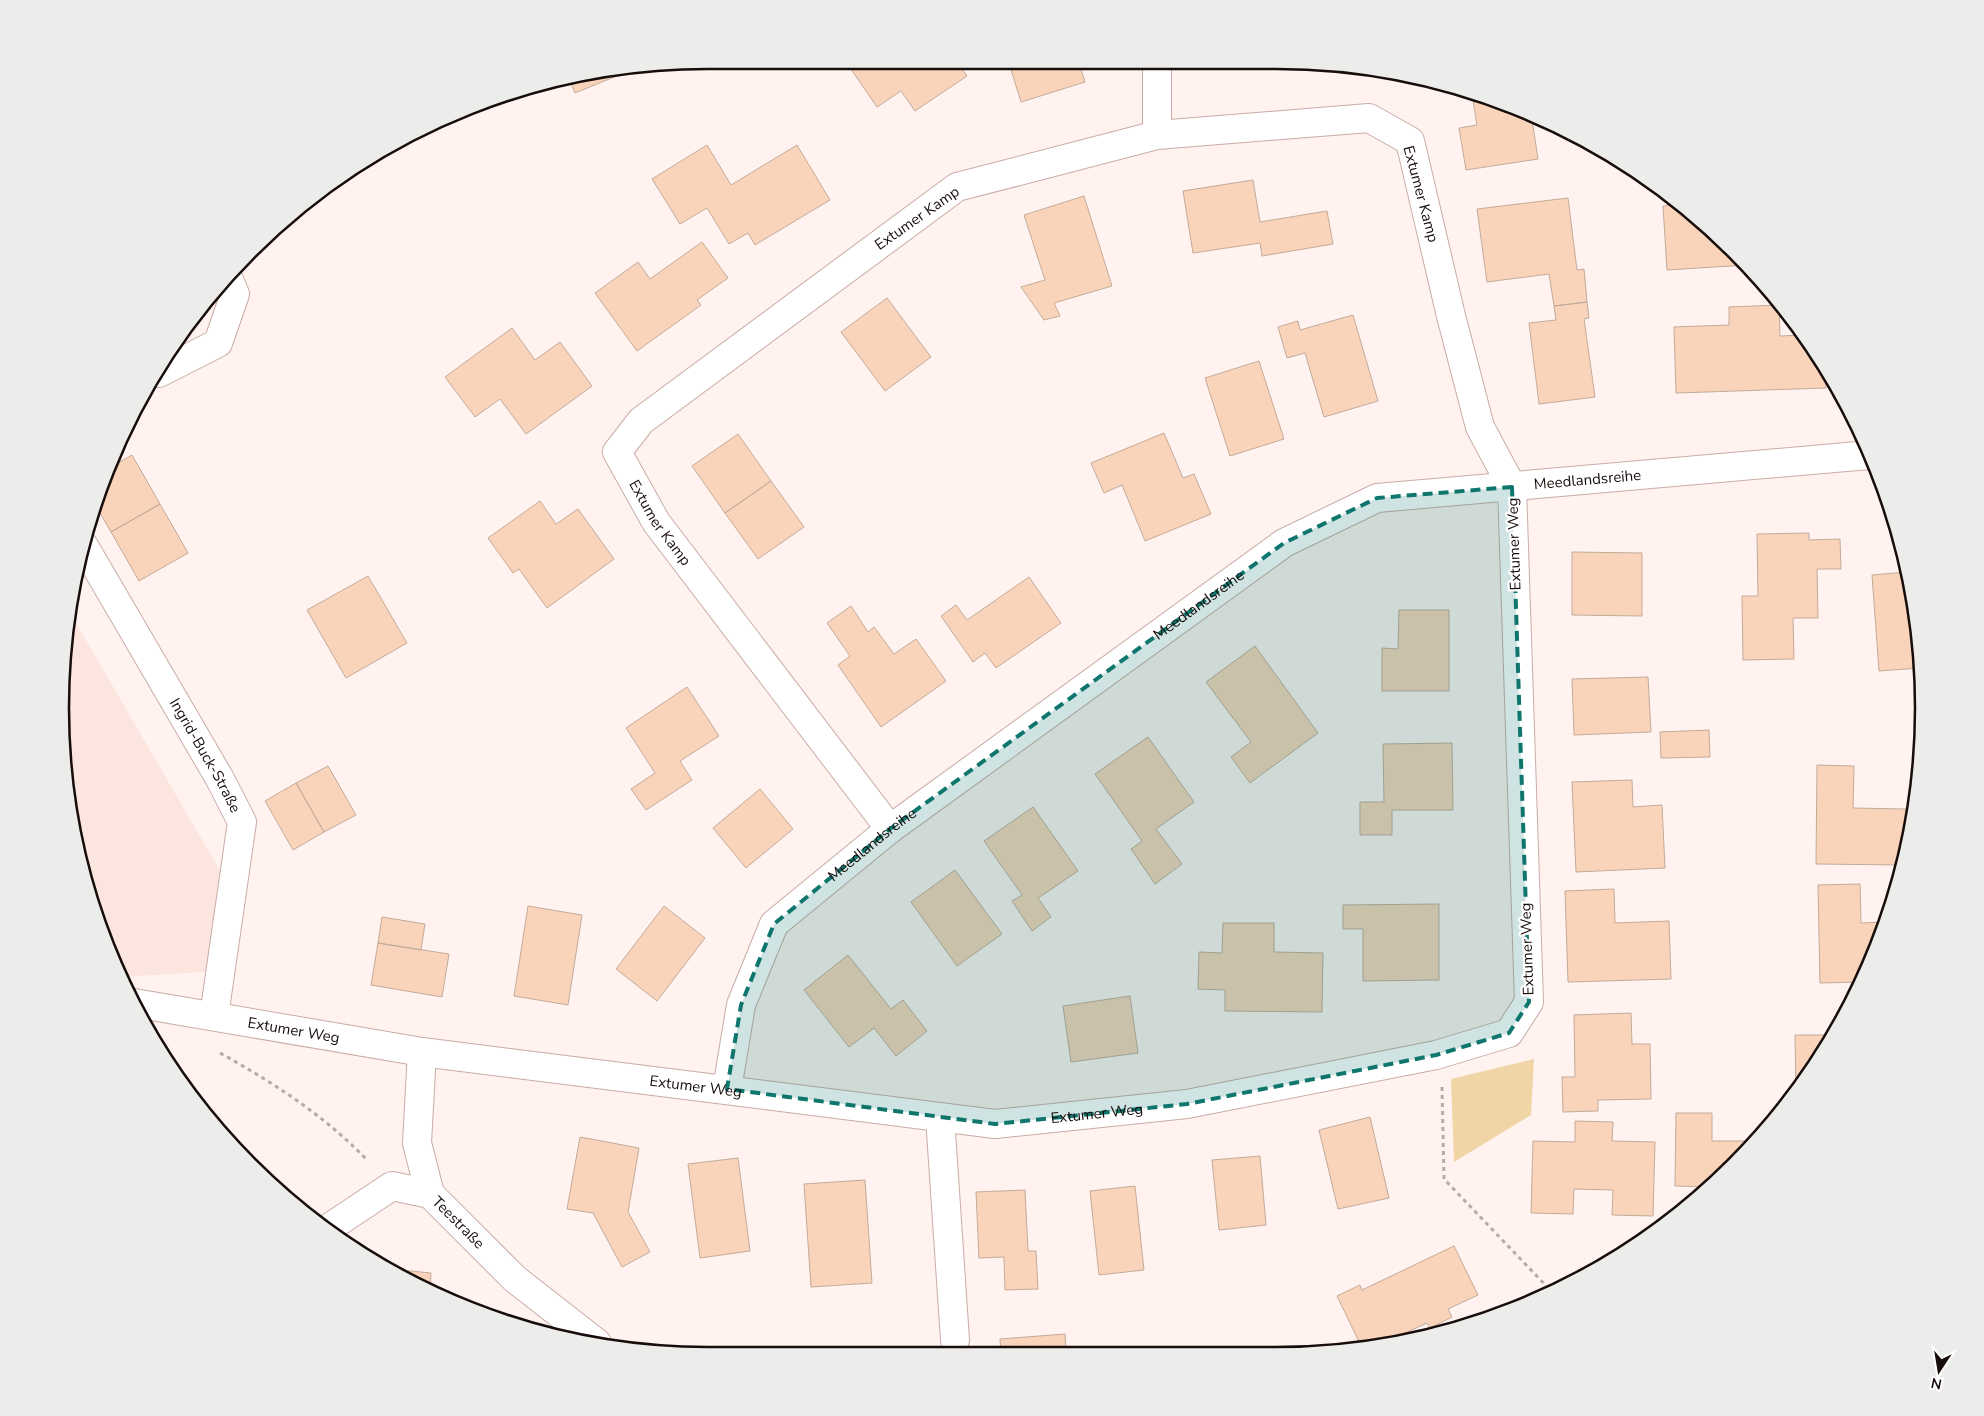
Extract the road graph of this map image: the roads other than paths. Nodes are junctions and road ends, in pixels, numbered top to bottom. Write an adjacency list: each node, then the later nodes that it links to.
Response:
1 (1157, 69): 2 (street)
2 (1156, 134): 6 (street, Extumer Kamp); 8 (street, Extumer Kamp)
3 (231, 283): 4 (street)
4 (165, 370)
5 (1863, 455): 6 (street, Meedlandsreihe)
6 (1512, 487): 8 (street, Meedlandsreihe); 13 (street, Extumer Weg)
7 (88, 553): 10 (street, Ingrid-Buck-Straße)
8 (890, 830): 12 (street, Meedlandsreihe)
9 (142, 1004): 10 (street, Extumer Weg)
10 (214, 1016): 11 (street, Extumer Weg)
11 (422, 1052): 12 (street, Extumer Weg); 14 (street, Teestraße)
12 (727, 1089): 13 (street, Extumer Weg)
13 (940, 1117): 17 (street)
14 (430, 1194): 15 (street); 16 (street, Teestraße)
15 (333, 1225)
16 (588, 1336)
17 (955, 1340)

